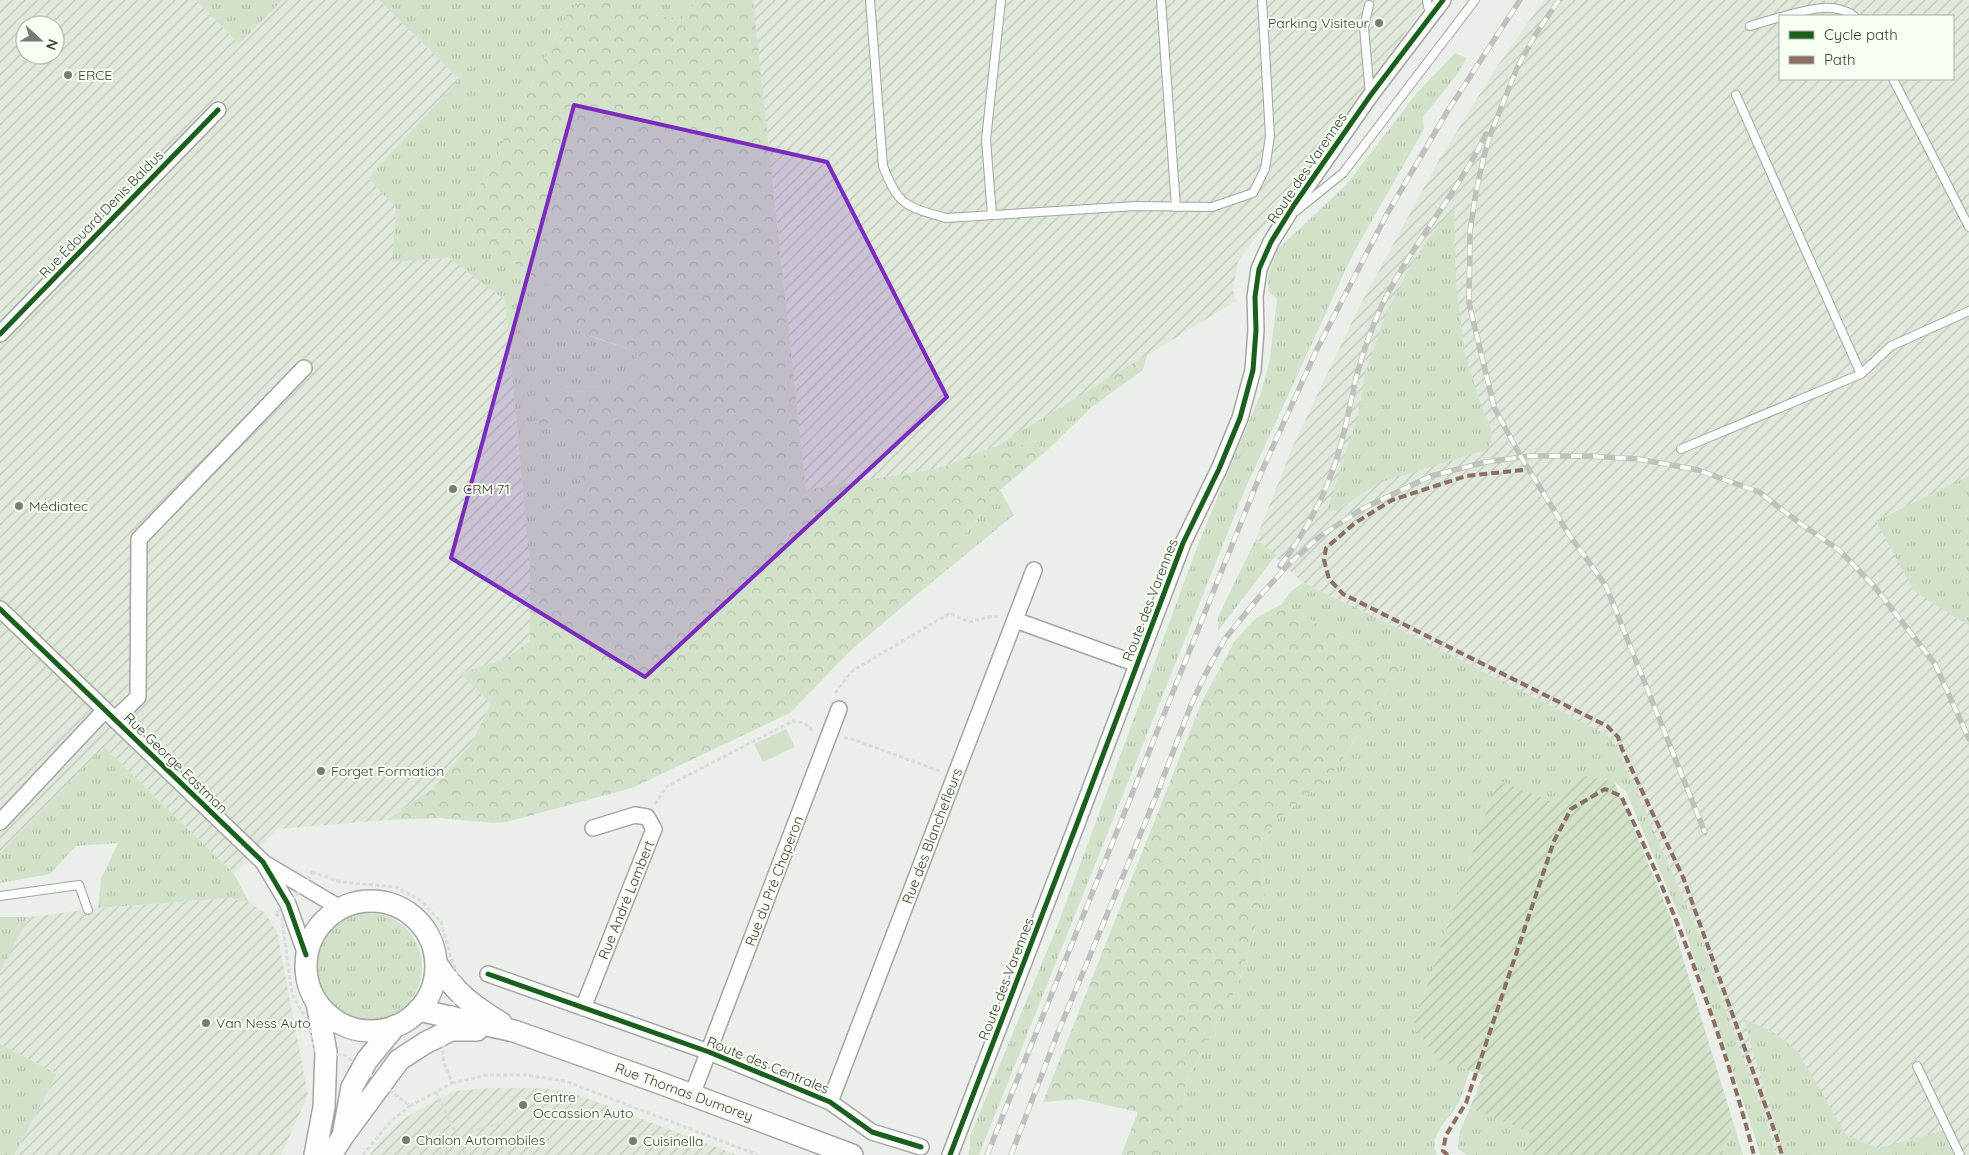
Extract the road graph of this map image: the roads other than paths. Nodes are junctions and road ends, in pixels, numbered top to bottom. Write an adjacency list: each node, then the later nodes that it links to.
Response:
1 (870, 0): 18 (lane)
2 (1001, 0): 18 (lane)
3 (1161, 0): 17 (lane)
4 (1262, 0): 17 (lane)
5 (1475, 0): 19 (lane)
6 (1830, 3): 9 (lane); 10 (lane)
7 (1434, 4): 15 (street, Route des Varennes)
8 (1369, 5): 15 (lane)
9 (1788, 15)
10 (1852, 15)
11 (1779, 18): 12 (lane)
12 (1750, 26)
13 (1894, 80): 20 (lane)
14 (1736, 95): 24 (lane)
15 (1370, 96): 19 (street, Route des Varennes)
16 (218, 110): 22 (street, Rue Édouard Denis Baldus)
17 (1176, 207): 18 (lane)
18 (992, 215)
19 (1284, 220): 29 (street, Route des Varennes)
20 (1969, 227)
21 (1969, 311): 24 (lane)
22 (0, 334)
23 (304, 368): 31 (street)
24 (1861, 374): 25 (lane)
25 (1681, 449)
26 (1034, 570): 28 (street, Rue des Blanchefleurs)
27 (0, 608): 31 (street, Rue George Eastman)
28 (1015, 620): 29 (street); 51 (street, Rue des Blanchefleurs)
29 (1137, 664): 57 (street, Route des Varennes)
30 (836, 703): 48 (street, Rue du Pré Chaperon)
31 (110, 715): 32 (street); 35 (street, Rue George Eastman)
32 (6, 805): 33 (street)
33 (0, 822)
34 (593, 828): 43 (street, Rue André Lambert)
35 (262, 862): 37 (street, Rue George Eastman); 39 (street, Rue George Eastman)
36 (0, 896): 38 (lane)
37 (340, 908): 39 (street); 40 (street)
38 (88, 910)
39 (306, 955): 42 (street)
40 (436, 963): 44 (street); 47 (street, Rue Thomas Dumorey)
41 (488, 974): 43 (street, Route des Centrales)
42 (316, 1003): 46 (street); 54 (street)
43 (583, 1008): 48 (street, Route des Centrales)
44 (418, 1010): 45 (street); 46 (street)
45 (448, 1025): 47 (street); 52 (street)
46 (395, 1026): 52 (street)
47 (514, 1031): 50 (street, Rue Thomas Dumorey)
48 (709, 1052): 50 (street, Rue du Pré Chaperon); 51 (street, Route des Centrales)
49 (1917, 1066): 58 (lane)
50 (692, 1095): 56 (street, Rue Thomas Dumorey)
51 (830, 1102): 53 (street, Route des Centrales)
52 (343, 1136): 55 (street)
53 (921, 1147)
54 (315, 1155)
55 (331, 1155)
56 (852, 1155)
57 (950, 1155)
58 (1960, 1155)

